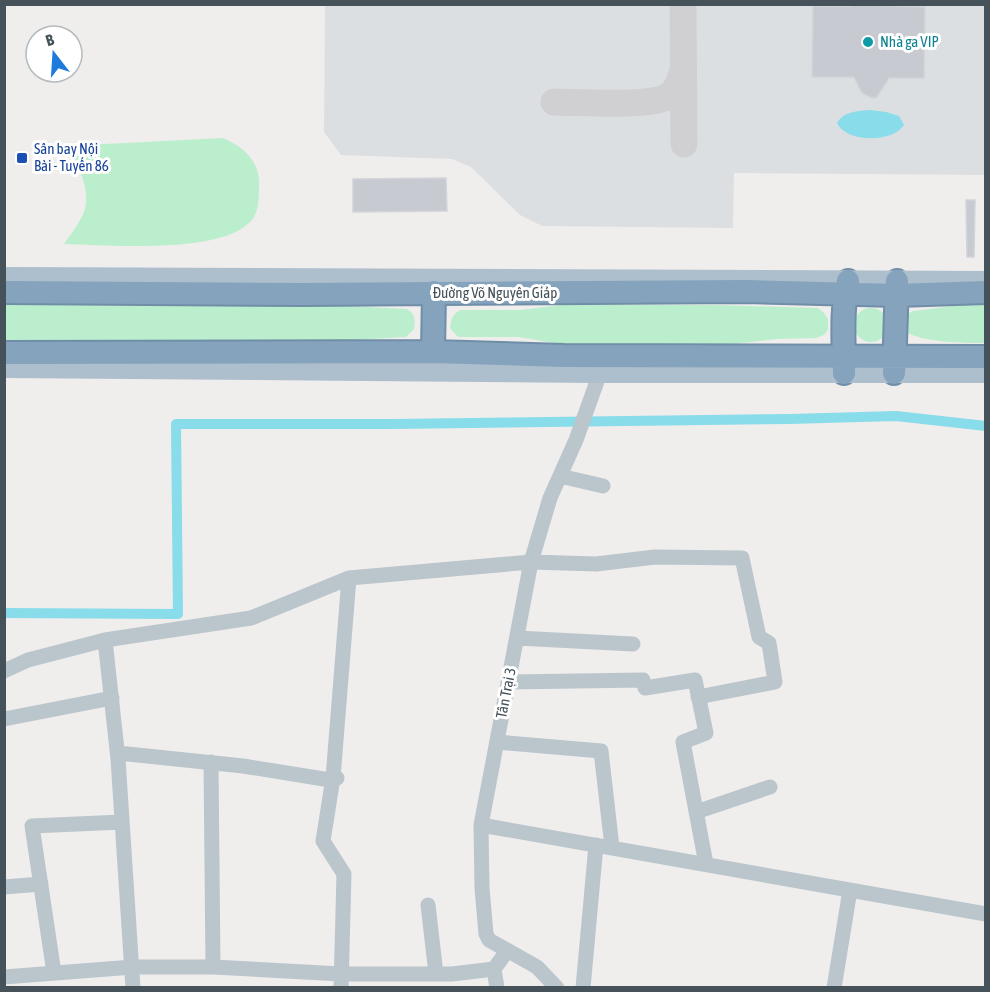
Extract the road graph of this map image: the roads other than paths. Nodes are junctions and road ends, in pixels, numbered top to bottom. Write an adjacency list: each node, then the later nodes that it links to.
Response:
1 (4, 277): 2 (main road, Đường Võ Nguyên Giáp)
2 (717, 278): 4 (main road, Đường Võ Nguyên Giáp); 6 (main road)
3 (986, 281): 5 (main road, Đường Võ Nguyên Giáp)
4 (847, 288): 5 (highway, Đường Võ Nguyên Giáp); 6 (highway, Đường Võ Nguyên Giáp); 15 (highway)
5 (897, 288): 9 (highway, Đường Võ Nguyên Giáp); 16 (highway)
6 (736, 291): 8 (highway, Đường Võ Nguyên Giáp)
7 (4, 292): 8 (highway, Đường Võ Nguyên Giáp)
8 (434, 292): 10 (highway)
9 (986, 292)
10 (433, 352): 12 (highway); 13 (highway)
11 (4, 353): 12 (highway)
12 (139, 353): 18 (highway)
13 (715, 357): 15 (highway); 20 (main road)
14 (986, 357): 16 (highway)
15 (844, 365): 16 (highway); 20 (main road)
16 (894, 365): 21 (main road)
17 (4, 368): 18 (main road)
18 (27, 368): 19 (main road)
19 (600, 373): 20 (main road); 22 (street, Tân Trại 3)
20 (739, 373)
21 (986, 373)
22 (560, 477): 23 (street); 24 (street, Tân Trại 3)
23 (603, 486)
24 (531, 562): 25 (street); 26 (street, Tân Trại 3); 31 (street)
25 (349, 578): 27 (street); 37 (street)
26 (517, 638): 28 (street); 30 (street, Tân Trại 3)
27 (105, 640): 29 (street); 32 (street)
28 (633, 644)
29 (4, 671)
30 (508, 682): 31 (street); 34 (street, Tân Trại 3)
31 (698, 697): 39 (street)
32 (111, 698): 33 (street); 35 (street)
33 (4, 719)
34 (497, 742): 41 (street, Tân Trại 3); 43 (street)
35 (118, 753): 36 (street); 40 (street)
36 (211, 762): 37 (street); 51 (street)
37 (335, 778): 57 (street)
38 (770, 787): 39 (street)
39 (696, 812): 44 (street)
40 (122, 822): 45 (street); 52 (street)
41 (481, 825): 42 (street); 50 (street, Tân Trại 3)
42 (596, 845): 43 (street); 62 (street)
43 (612, 848): 44 (street)
44 (706, 864): 47 (street)
45 (40, 884): 46 (street); 54 (street)
46 (4, 887)
47 (850, 890): 49 (street); 63 (street)
48 (428, 905): 55 (street)
49 (986, 914)
50 (507, 951): 53 (street); 61 (street, Tân Trại 3)
51 (213, 967): 52 (street); 57 (street)
52 (133, 968): 54 (street); 59 (street)
53 (494, 969): 55 (street); 60 (street)
54 (54, 973): 56 (street)
55 (436, 974): 58 (street)
56 (4, 977)
57 (341, 980): 58 (street)
58 (418, 981)
59 (133, 987)
60 (497, 987)
61 (557, 987)
62 (583, 987)
63 (834, 987)

